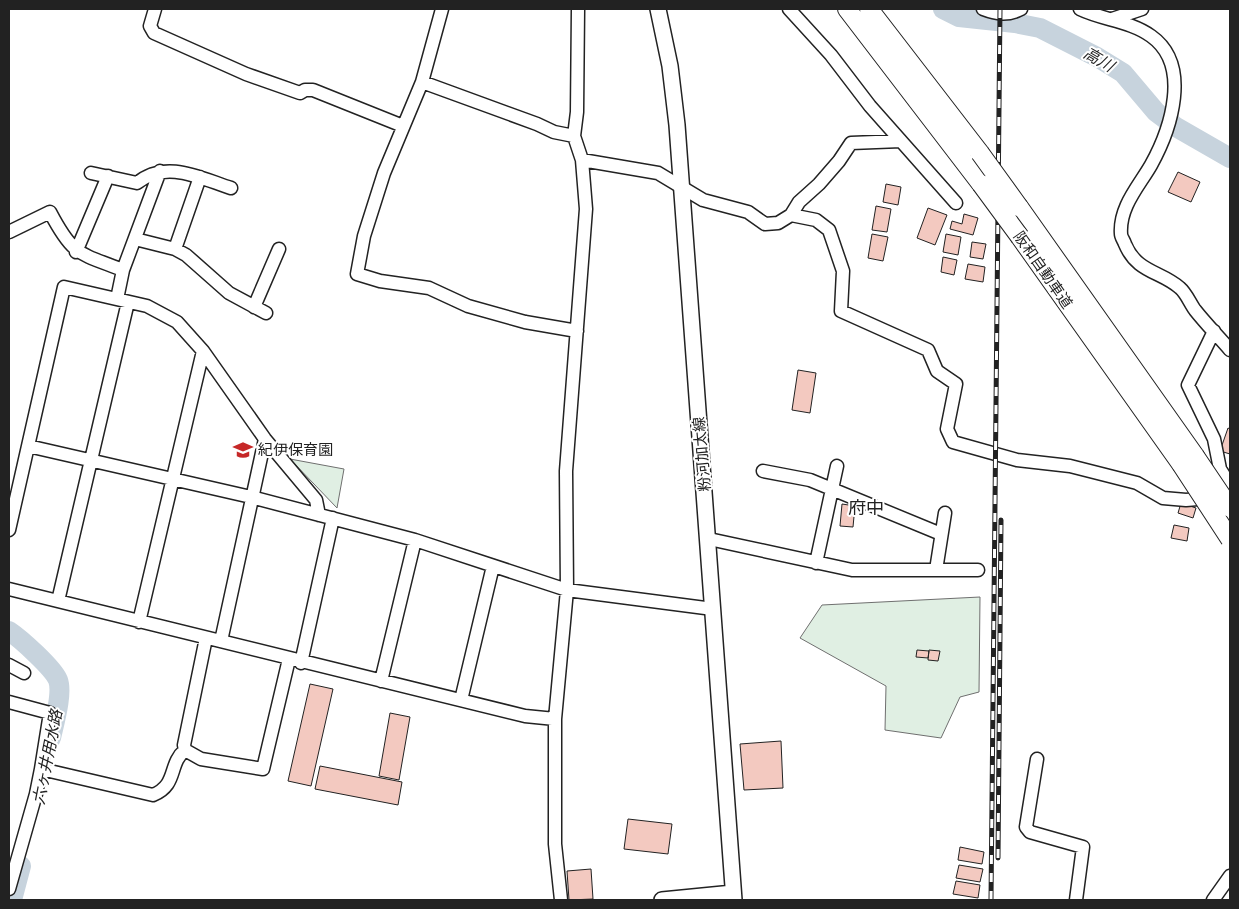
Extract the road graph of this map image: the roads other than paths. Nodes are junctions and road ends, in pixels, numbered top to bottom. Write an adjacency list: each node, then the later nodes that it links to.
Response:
1 (155, 9): 14 (street)
2 (442, 9): 13 (street)
3 (578, 9): 15 (street)
4 (658, 9): 23 (main road, 粉河加太線)
5 (789, 9): 16 (street)
6 (847, 9): 41 (highway, 阪和自動車道, bridge)
7 (869, 9): 41 (highway, 阪和自動車道, bridge)
8 (983, 9): 9 (street)
9 (1021, 9)
10 (1080, 9): 12 (street)
11 (1142, 9): 12 (street)
12 (1112, 19): 36 (street)
13 (422, 82): 14 (street); 15 (street)
14 (403, 126): 35 (street)
15 (574, 136): 17 (street)
16 (901, 141): 24 (street); 25 (street)
17 (582, 160): 23 (street); 35 (street)
18 (160, 171): 20 (street); 21 (street); 27 (street)
19 (91, 173): 20 (street)
20 (108, 176): 30 (street)
21 (200, 177): 22 (street); 28 (street)
22 (231, 188)
23 (682, 188): 25 (street); 56 (main road, 粉河加太線)
24 (956, 202)
25 (791, 215): 48 (street)
26 (9, 232): 30 (street)
27 (135, 239): 28 (street); 31 (street)
28 (175, 249): 33 (street)
29 (279, 249): 33 (street)
30 (76, 252): 31 (street)
31 (123, 270): 32 (street)
32 (123, 301): 38 (street); 40 (street); 42 (street)
33 (254, 307): 34 (street)
34 (266, 313)
35 (578, 330): 64 (street)
36 (1214, 331): 37 (street); 46 (street)
37 (1230, 350)
38 (204, 351): 39 (street); 45 (street)
39 (265, 439): 49 (street); 52 (street)
40 (28, 446): 42 (street); 54 (street)
41 (1188, 460): 50 (highway, 阪和自動車道, bridge); 57 (highway, 阪和自動車道, bridge)
42 (90, 461): 45 (street); 65 (street)
43 (837, 466): 47 (street)
44 (762, 471): 47 (street)
45 (172, 480): 49 (street); 67 (street)
46 (1230, 485)
47 (832, 488): 55 (street); 59 (street)
48 (1230, 496)
49 (251, 498): 52 (street); 69 (street)
50 (1230, 508)
51 (945, 513): 55 (street)
52 (319, 515): 53 (street)
53 (333, 518): 58 (street); 70 (street)
54 (9, 530)
55 (942, 534): 61 (street)
56 (709, 539): 59 (street); 66 (main road, 粉河加太線)
57 (1230, 539)
58 (415, 540): 60 (street); 73 (street)
59 (816, 563): 61 (street)
60 (494, 566): 64 (street); 74 (street)
61 (936, 570): 62 (street)
62 (978, 570)
63 (9, 589): 65 (street)
64 (567, 590): 66 (street); 76 (street)
65 (58, 601): 67 (street)
66 (713, 609): 82 (main road, 粉河加太線)
67 (138, 622): 68 (street)
68 (206, 638): 69 (street); 77 (street)
69 (221, 641): 70 (street)
70 (294, 661): 73 (street); 77 (street)
71 (9, 665): 72 (street)
72 (24, 674)
73 (381, 681): 74 (street)
74 (461, 700): 76 (street)
75 (9, 702): 79 (street)
76 (555, 719): 83 (street)
77 (184, 750): 79 (street)
78 (1037, 759): 85 (street)
79 (45, 770): 81 (street)
80 (1230, 876): 86 (street)
81 (9, 889)
82 (733, 897): 84 (main road)
83 (561, 900)
84 (662, 900)
85 (1076, 900)
86 (1213, 900)

